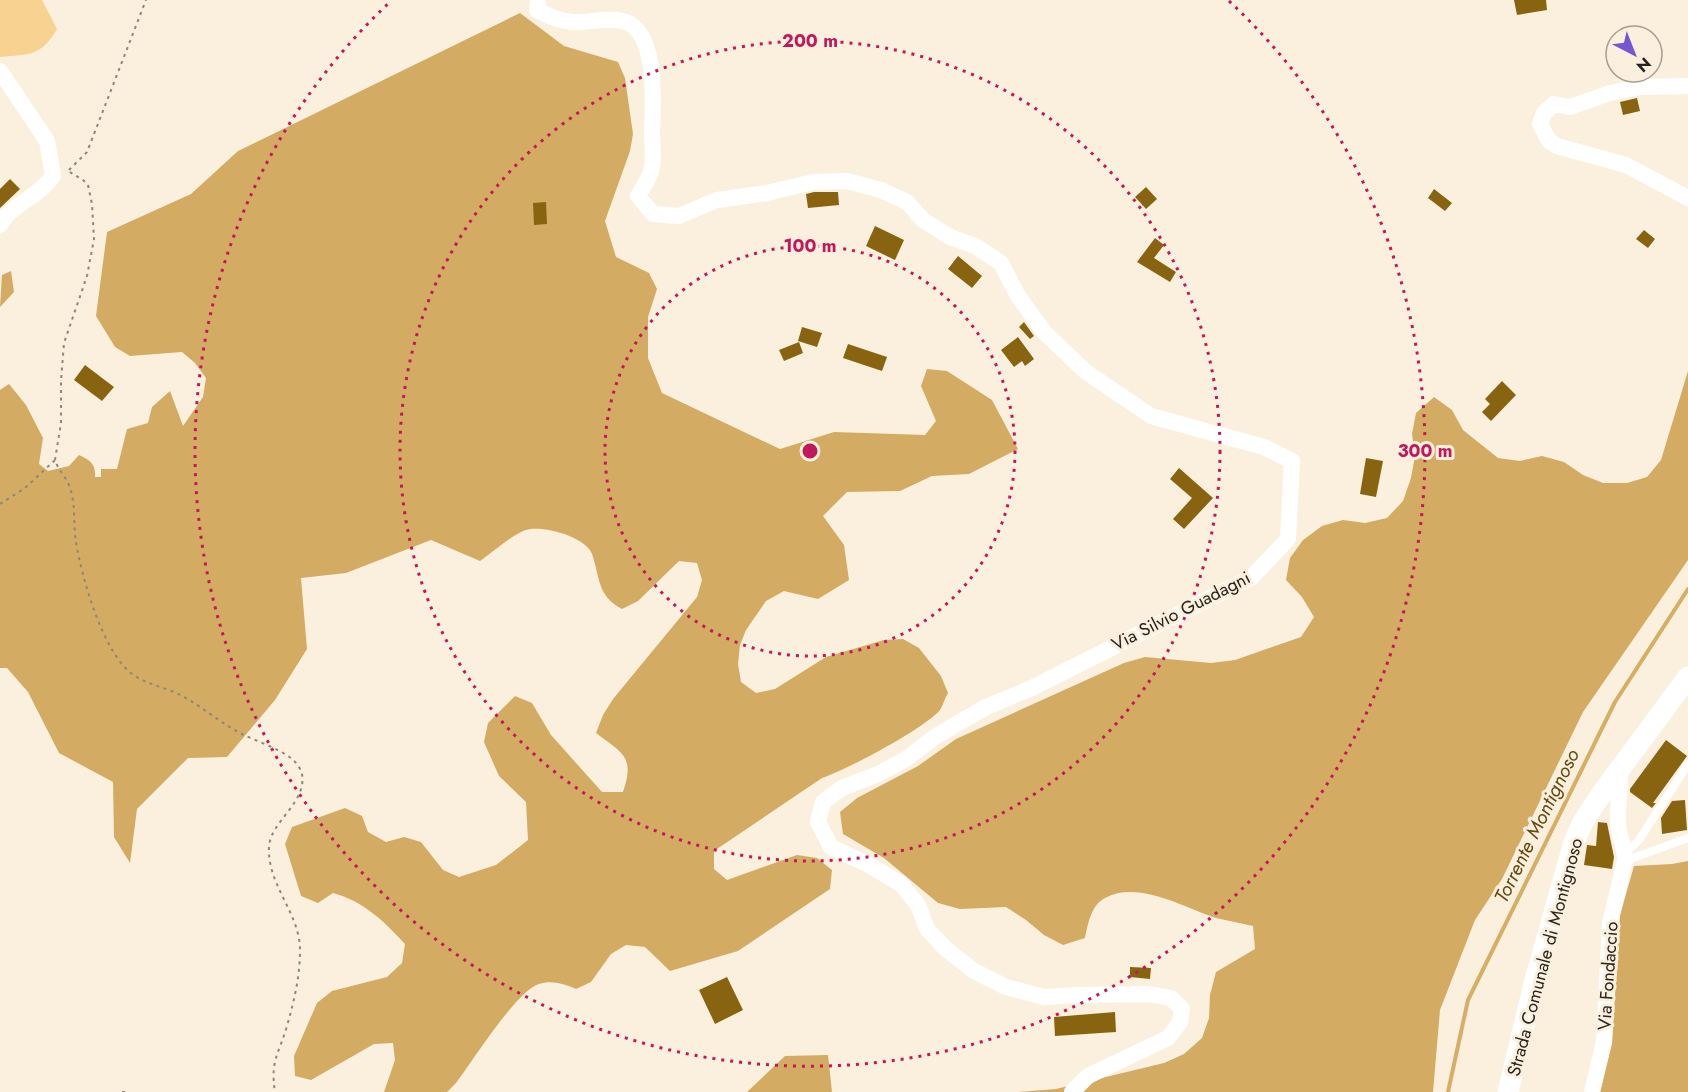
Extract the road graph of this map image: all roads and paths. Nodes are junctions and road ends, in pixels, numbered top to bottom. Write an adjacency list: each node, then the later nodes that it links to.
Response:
1 (146, 0): 5 (path)
2 (538, 0): 16 (street, Via Silvio Guadagni)
3 (0, 71): 5 (street)
4 (1688, 86): 6 (street)
5 (61, 174): 7 (street); 8 (path)
6 (1688, 198)
7 (0, 225)
8 (55, 460): 9 (path); 15 (path)
9 (0, 504)
10 (1688, 677): 12 (street, Strada Comunale di Montignoso)
11 (1688, 764): 14 (lane)
12 (1620, 770): 14 (street, Via Fondaccio); 17 (street, Strada Comunale di Montignoso)
13 (1688, 838): 14 (lane)
14 (1626, 857): 18 (street, Via Fondaccio)
15 (275, 1092)
16 (1072, 1092)
17 (1508, 1092)
18 (1592, 1092)

